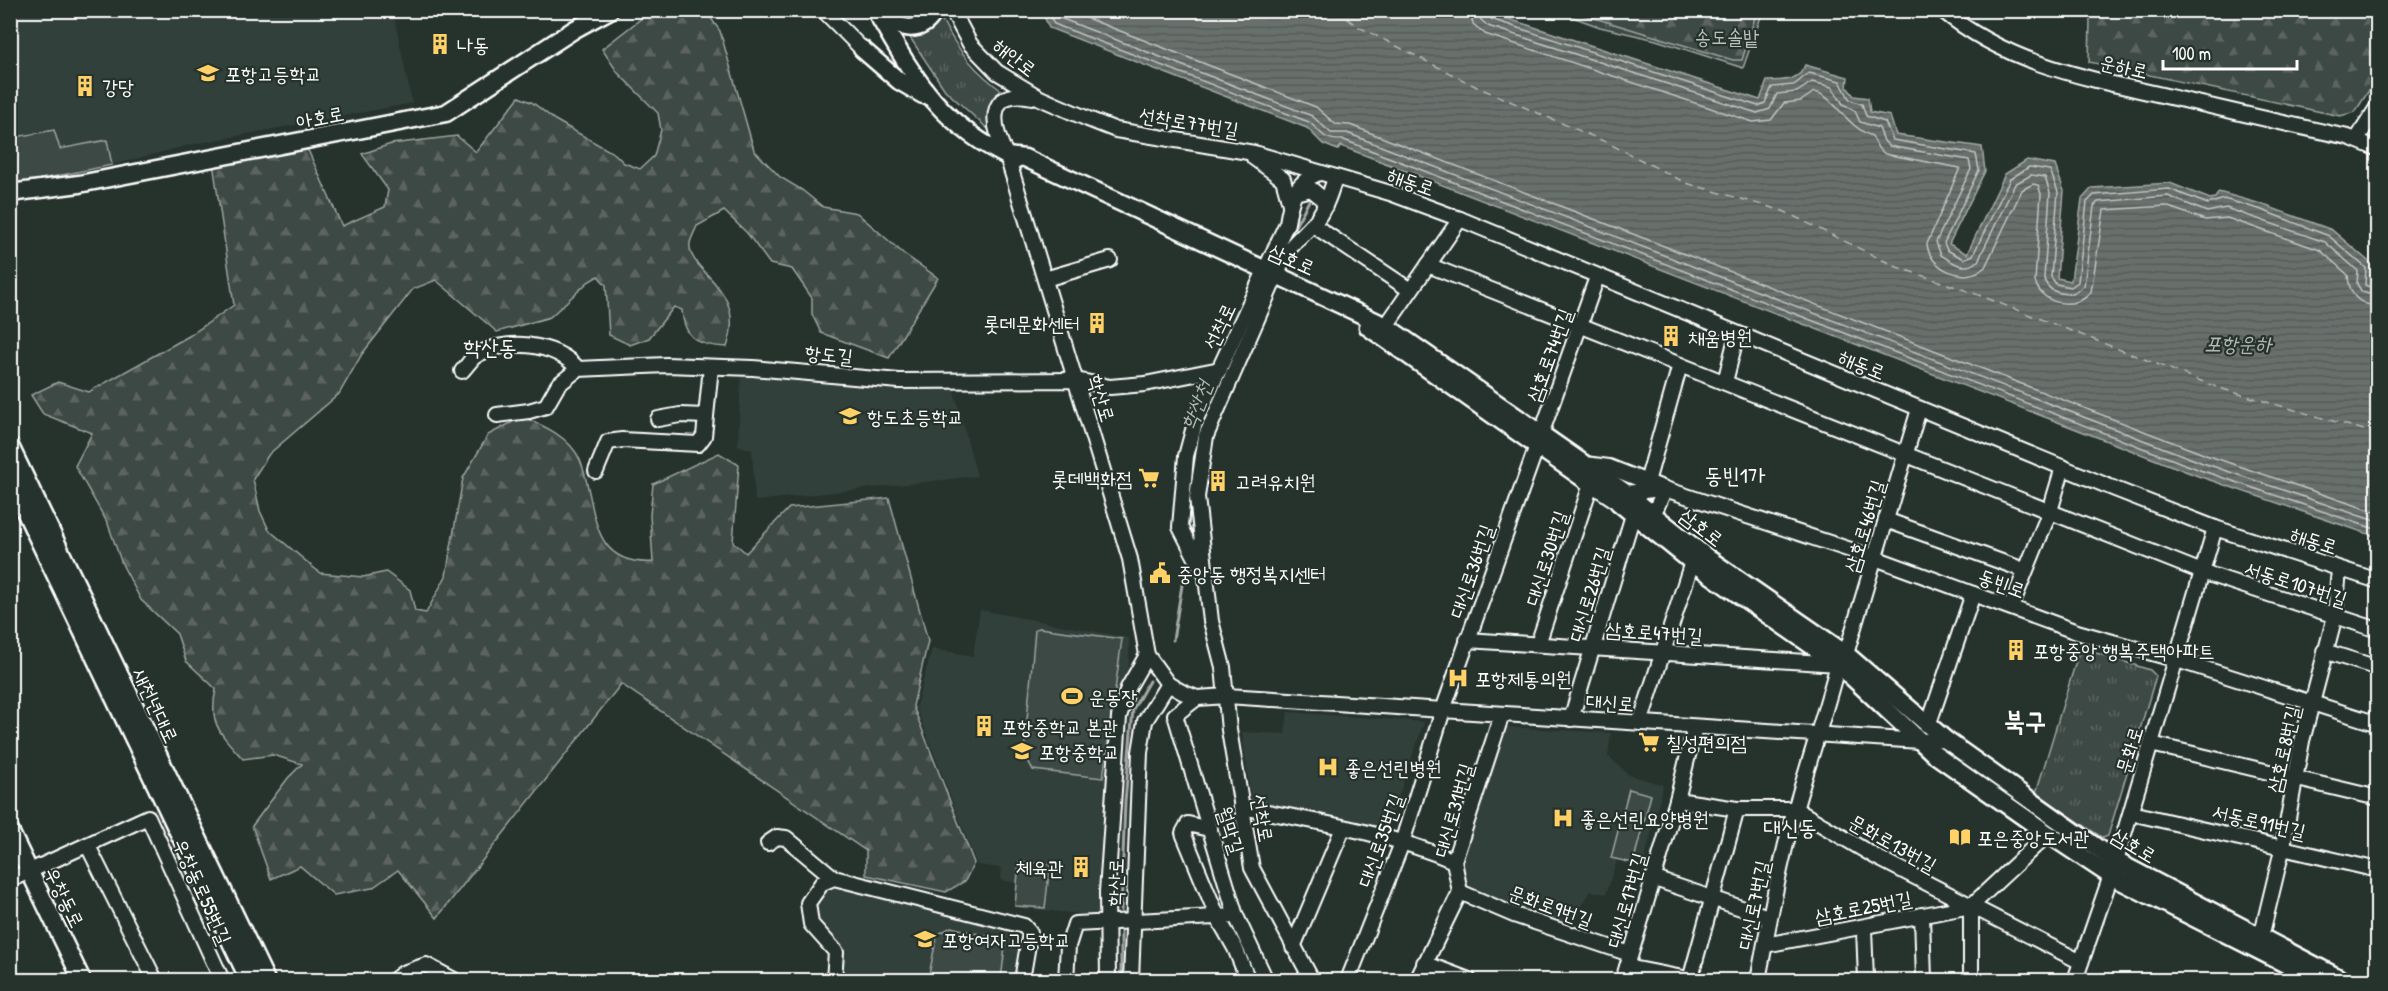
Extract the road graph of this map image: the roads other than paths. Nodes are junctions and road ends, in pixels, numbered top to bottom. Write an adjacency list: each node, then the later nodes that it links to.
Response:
1 (610, 10): 17 (main road, 아호로)
2 (823, 10): 7 (street)
3 (875, 10): 4 (main road); 7 (main road); 9 (main road, 삼호로)
4 (934, 10)
5 (952, 10): 8 (street, 해안로)
6 (1942, 10): 11 (street, 운하로)
7 (862, 49): 9 (main road)
8 (1040, 98): 13 (street, 선착로77번길); 14 (street, 학산로)
9 (931, 100): 14 (main road, 삼호로)
10 (2378, 106): 11 (street)
11 (2357, 139): 12 (street, 운하로)
12 (2378, 149)
13 (1242, 150): 15 (street, 선착로77번길); 18 (street)
14 (1007, 156): 24 (main road, 삼호로); 26 (street, 학산로)
15 (1319, 173): 16 (street, 선착로77번길); 18 (street)
16 (1335, 178): 19 (street, 선착로); 20 (street, 해동로)
17 (10, 194)
18 (1292, 199): 19 (street); 24 (street, 선착로)
19 (1324, 206): 21 (street, 선착로)
20 (1460, 219): 23 (street); 25 (street, 해동로)
21 (1313, 225): 24 (street, 선착로); 27 (street)
22 (1110, 260): 26 (street)
23 (1428, 265): 27 (street); 29 (street, 서동로107번길)
24 (1270, 278): 28 (main road, 삼호로); 34 (street, 선착로); 42 (main road, 삼호로); 63 (street, 선착로)
25 (1597, 278): 29 (street, 삼호로74번길); 30 (street, 해동로)
26 (1045, 279): 36 (street, 학산로)
27 (1410, 290): 28 (street)
28 (1386, 326): 42 (main road, 삼호로)
29 (1582, 326): 31 (street, 서동로107번길); 42 (street, 삼호로74번길)
30 (1737, 334): 37 (street); 38 (street, 해동로)
31 (1680, 365): 37 (street, 서동로107번길); 49 (street)
32 (711, 367): 33 (street, 항도길); 36 (street, 항도길); 40 (street)
33 (578, 369): 35 (street); 39 (street)
34 (1220, 369): 36 (street, 항도길); 63 (street, 선착로)
35 (462, 371)
36 (1076, 380): 74 (street, 학산로)
37 (1725, 382): 44 (street, 서동로107번길)
38 (1919, 409): 44 (street, 삼호로46번길); 46 (street, 해동로)
39 (497, 415)
40 (706, 416): 41 (street); 47 (street)
41 (658, 419)
42 (1538, 439): 45 (main road, 삼호로); 50 (main road, 삼호로); 69 (street, 대신로36번길)
43 (10, 446): 136 (main road, 새천년대로)
44 (1906, 454): 53 (street, 서동로107번길); 56 (street, 삼호로46번길)
45 (1583, 463): 49 (street); 52 (main road, 삼호로)
46 (2063, 467): 53 (street); 57 (street, 해동로)
47 (596, 471)
48 (10, 480): 135 (main road, 새천년대로)
49 (1647, 482): 51 (street)
50 (1591, 484): 52 (street, 삼호로); 70 (street, 대신로30번길)
51 (1665, 489): 52 (street, 동빈로); 55 (street); 58 (street, 동빈로)
52 (1622, 498): 54 (main road, 삼호로); 55 (main road, 삼호로)
53 (2050, 511): 61 (street); 62 (street, 서동로107번길)
54 (1633, 515): 59 (main road, 삼호로); 71 (street, 대신로26번길)
55 (1653, 515): 75 (main road, 삼호로)
56 (1886, 520): 58 (street, 삼호로46번길); 61 (street)
57 (2215, 528): 60 (street, 해동로); 62 (street, 문화로)
58 (1875, 558): 65 (street, 동빈로); 75 (street, 삼호로46번길)
59 (1692, 562): 73 (street); 75 (main road, 삼호로)
60 (2339, 569): 64 (street, 해동로); 67 (street, 삼호로8번길)
61 (2024, 570): 66 (street)
62 (2202, 572): 67 (street, 서동로107번길); 76 (street, 문화로)
63 (1205, 577): 79 (street, 선착로)
64 (2378, 581)
65 (1973, 594): 66 (street, 동빈로); 87 (street)
66 (2011, 607): 76 (street, 동빈로)
67 (2335, 616): 68 (street, 서동로107번길); 72 (street, 삼호로8번길)
68 (2378, 630)
69 (1467, 640): 70 (street, 삼호로47번길); 82 (street, 대신로36번길)
70 (1538, 644): 71 (street, 삼호로47번길)
71 (1593, 648): 73 (street, 삼호로47번길); 84 (street, 대신로26번길)
72 (2324, 651): 77 (street); 81 (street, 삼호로8번길)
73 (1663, 652): 75 (street, 삼호로47번길); 85 (street)
74 (1147, 655): 78 (street, 학산로); 123 (street, 학산로)
75 (1842, 659): 87 (main road, 삼호로); 89 (street, 삼호로46번길); 90 (main road, 삼호로)
76 (2176, 660): 81 (street, 동빈로); 92 (street, 문화로)
77 (2378, 668)
78 (1168, 684): 80 (street, 대신로); 122 (street, 학산로)
79 (1227, 696): 80 (street, 대신로); 82 (street, 대신로); 96 (street, 선착로)
80 (1197, 698): 101 (street, 월막길)
81 (2314, 703): 86 (street, 동빈로); 93 (street, 삼호로8번길)
82 (1443, 710): 83 (street, 대신로); 105 (street, 대신로35번길)
83 (1502, 714): 84 (street, 대신로); 108 (street, 대신로31번길)
84 (1571, 719): 85 (street, 대신로)
85 (1640, 723): 88 (street, 대신로)
86 (2378, 724)
87 (1928, 726): 91 (main road, 삼호로)
88 (1695, 727): 89 (street, 대신로); 95 (street, 대신로17번길)
89 (1820, 735): 90 (street, 대신로); 98 (street, 대신로7번길)
90 (1920, 741): 91 (street, 대신로); 103 (main road, 삼호로)
91 (1946, 741): 109 (main road, 삼호로)
92 (2151, 744): 93 (street); 99 (street, 문화로)
93 (2295, 779): 94 (street); 107 (street, 삼호로8번길)
94 (2378, 798)
95 (1677, 800): 97 (street); 113 (street, 대신로17번길)
96 (1241, 807): 100 (street); 127 (street, 선착로)
97 (1737, 809): 98 (street); 116 (street)
98 (1796, 809): 117 (street, 문화로13번길); 121 (street, 대신로7번길)
99 (2131, 813): 107 (street, 서동로91번길); 109 (street, 문화로)
100 (1343, 828): 105 (street); 127 (street)
101 (1209, 829): 119 (street, 월막길); 120 (street)
102 (10, 831): 111 (main road, 우창동로)
103 (2048, 834): 109 (main road, 삼호로); 117 (street)
104 (768, 843): 112 (street)
105 (1402, 843): 108 (street); 147 (street, 대신로35번길)
106 (88, 846): 111 (street); 133 (street); 134 (street, 우창동로55번길)
107 (2283, 846): 110 (street, 서동로91번길); 125 (street, 삼호로8번길)
108 (1454, 861): 115 (street, 대신로31번길)
109 (2114, 869): 125 (main road, 삼호로); 128 (street, 문화로); 155 (main road, 삼호로)
110 (2377, 869)
111 (30, 872): 114 (street); 132 (main road, 우창동로)
112 (834, 878): 139 (street); 140 (street)
113 (1652, 879): 116 (street); 130 (street, 대신로17번길)
114 (10, 880)
115 (1460, 892): 129 (street); 130 (street, 문화로9번길)
116 (1714, 900): 121 (street); 131 (street)
117 (1971, 906): 118 (street, 삼호로25번길); 128 (street, 문화로13번길); 153 (street)
118 (1922, 915): 124 (street, 삼호로25번길); 152 (street)
119 (1236, 916): 120 (street); 145 (street, 월막길)
120 (1218, 918): 122 (street); 144 (street)
121 (1768, 918): 126 (street, 대신로7번길)
122 (1133, 921): 123 (street); 143 (street, 학산로)
123 (1106, 922): 141 (street); 142 (street, 학산로)
124 (1864, 928): 126 (street, 삼호로25번길); 151 (street)
125 (2261, 937): 156 (main road, 삼호로)
126 (1765, 945): 150 (street, 대신로7번길)
127 (1293, 947): 146 (street, 선착로)
128 (2080, 962): 154 (street, 문화로)
129 (1424, 963): 148 (street); 149 (street)
130 (1627, 967): 131 (street, 문화로9번길)
131 (1691, 980)
132 (82, 981)
133 (155, 981)
134 (222, 981)
135 (249, 981)
136 (266, 981)
137 (394, 981): 138 (street)
138 (454, 981)
139 (834, 981)
140 (1022, 981)
141 (1066, 981)
142 (1107, 981)
143 (1131, 981)
144 (1248, 981)
145 (1266, 981)
146 (1312, 981)
147 (1348, 981)
148 (1417, 981)
149 (1469, 981)
150 (1758, 981)
151 (1866, 981)
152 (1924, 981)
153 (1971, 981)
154 (2075, 981)
155 (2317, 981)
156 (2343, 981)

